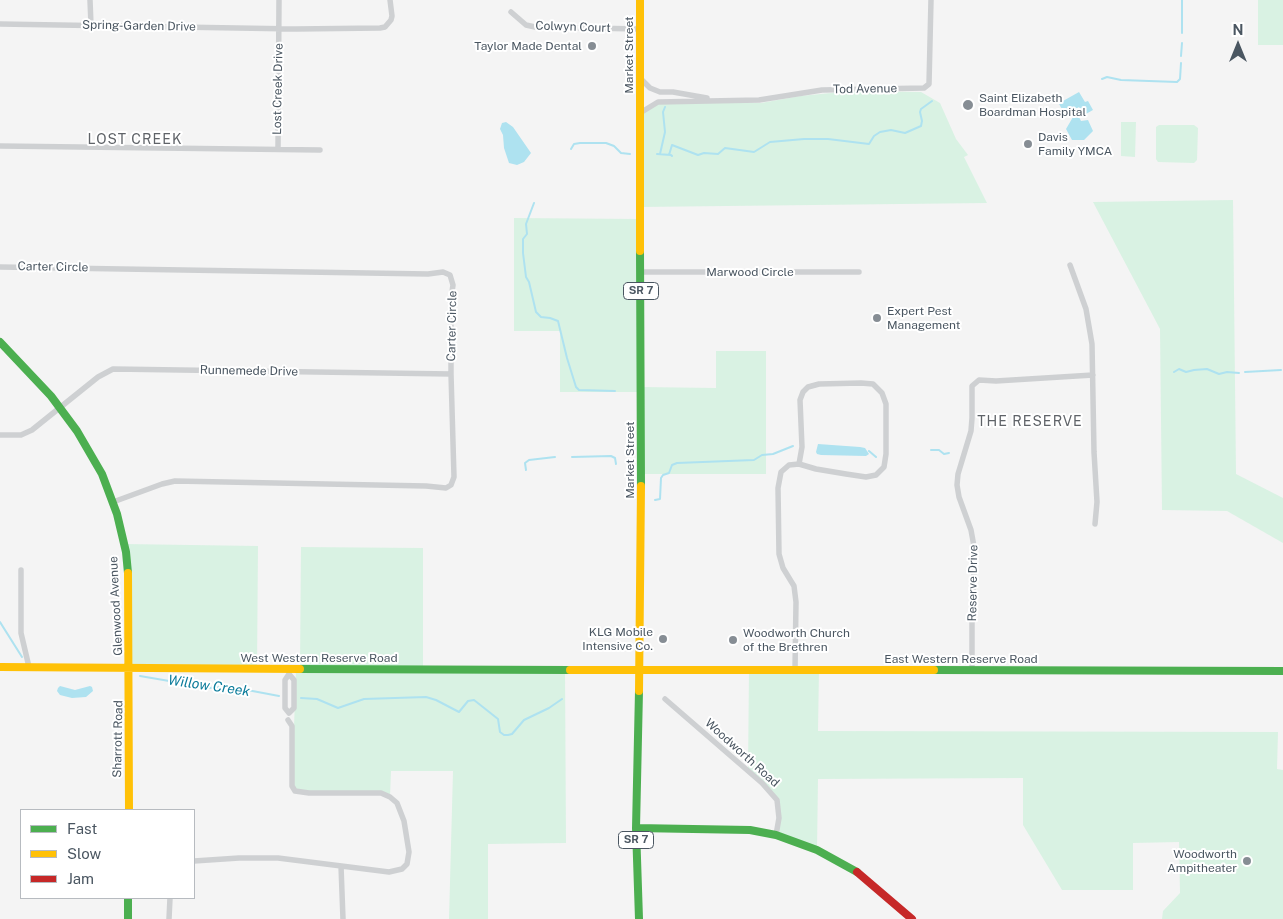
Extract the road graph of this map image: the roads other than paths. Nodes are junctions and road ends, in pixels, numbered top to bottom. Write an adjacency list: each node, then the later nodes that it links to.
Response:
1 (90, 0): 8 (street)
2 (279, 0): 9 (street, Lost Creek Drive)
3 (390, 0): 9 (street, Spring-Garden Drive)
4 (640, 0): 10 (main road, Market Street / SR 7)
5 (931, 0): 12 (street, Tod Avenue)
6 (511, 12): 10 (street, Colwyn Court)
7 (0, 24): 8 (street, Spring-Garden Drive)
8 (91, 25): 9 (street, Spring-Garden Drive)
9 (279, 28): 15 (street, Lost Creek Drive)
10 (640, 29): 11 (main road, Market Street / SR 7)
11 (640, 78): 12 (street, Tod Avenue); 13 (main road, Market Street / SR 7)
12 (717, 100): 13 (street, Tod Avenue)
13 (640, 113): 19 (main road, Market Street / SR 7)
14 (0, 146): 15 (street, Lost Creek Drive)
15 (278, 149): 16 (street, Lost Creek Drive)
16 (320, 150)
17 (1070, 265): 23 (street)
18 (0, 267): 22 (street, Carter Circle)
19 (641, 272): 20 (street, Marwood Circle); 33 (main road, Market Street / SR 7)
20 (859, 272)
21 (0, 342): 24 (main road, Glenwood Avenue)
22 (451, 374): 24 (street, Runnemede Drive); 27 (street, Carter Circle)
23 (1093, 375): 28 (street); 35 (street, Reserve Drive)
24 (60, 407): 25 (street, Runnemede Drive); 27 (main road, Glenwood Avenue)
25 (0, 435)
26 (799, 464): 26 (street); 34 (street)
27 (112, 502): 32 (main road, Glenwood Avenue)
28 (1094, 524)
29 (21, 570): 31 (street)
30 (0, 667): 31 (main road, West Western Reserve Road)
31 (29, 667): 32 (main road, West Western Reserve Road)
32 (130, 668): 37 (main road, West Western Reserve Road); 40 (main road, Sharrott Road)
33 (638, 669): 34 (main road, East Western Reserve Road); 37 (main road, West Western Reserve Road); 41 (main road, Market Street / SR 7)
34 (795, 670): 35 (main road, East Western Reserve Road)
35 (972, 670): 36 (main road, East Western Reserve Road)
36 (1283, 671)
37 (289, 672): 37 (street)
38 (665, 699): 42 (street, Woodworth Road)
39 (288, 720): 44 (street)
40 (129, 809)
41 (636, 828): 42 (main road); 50 (main road, Market Street / SR 7)
42 (776, 834): 51 (main road)
43 (195, 861): 44 (street)
44 (341, 866): 49 (street)
45 (128, 899): 47 (main road)
46 (170, 899): 48 (street)
47 (128, 919)
48 (169, 919)
49 (343, 919)
50 (638, 919)
51 (912, 919)

